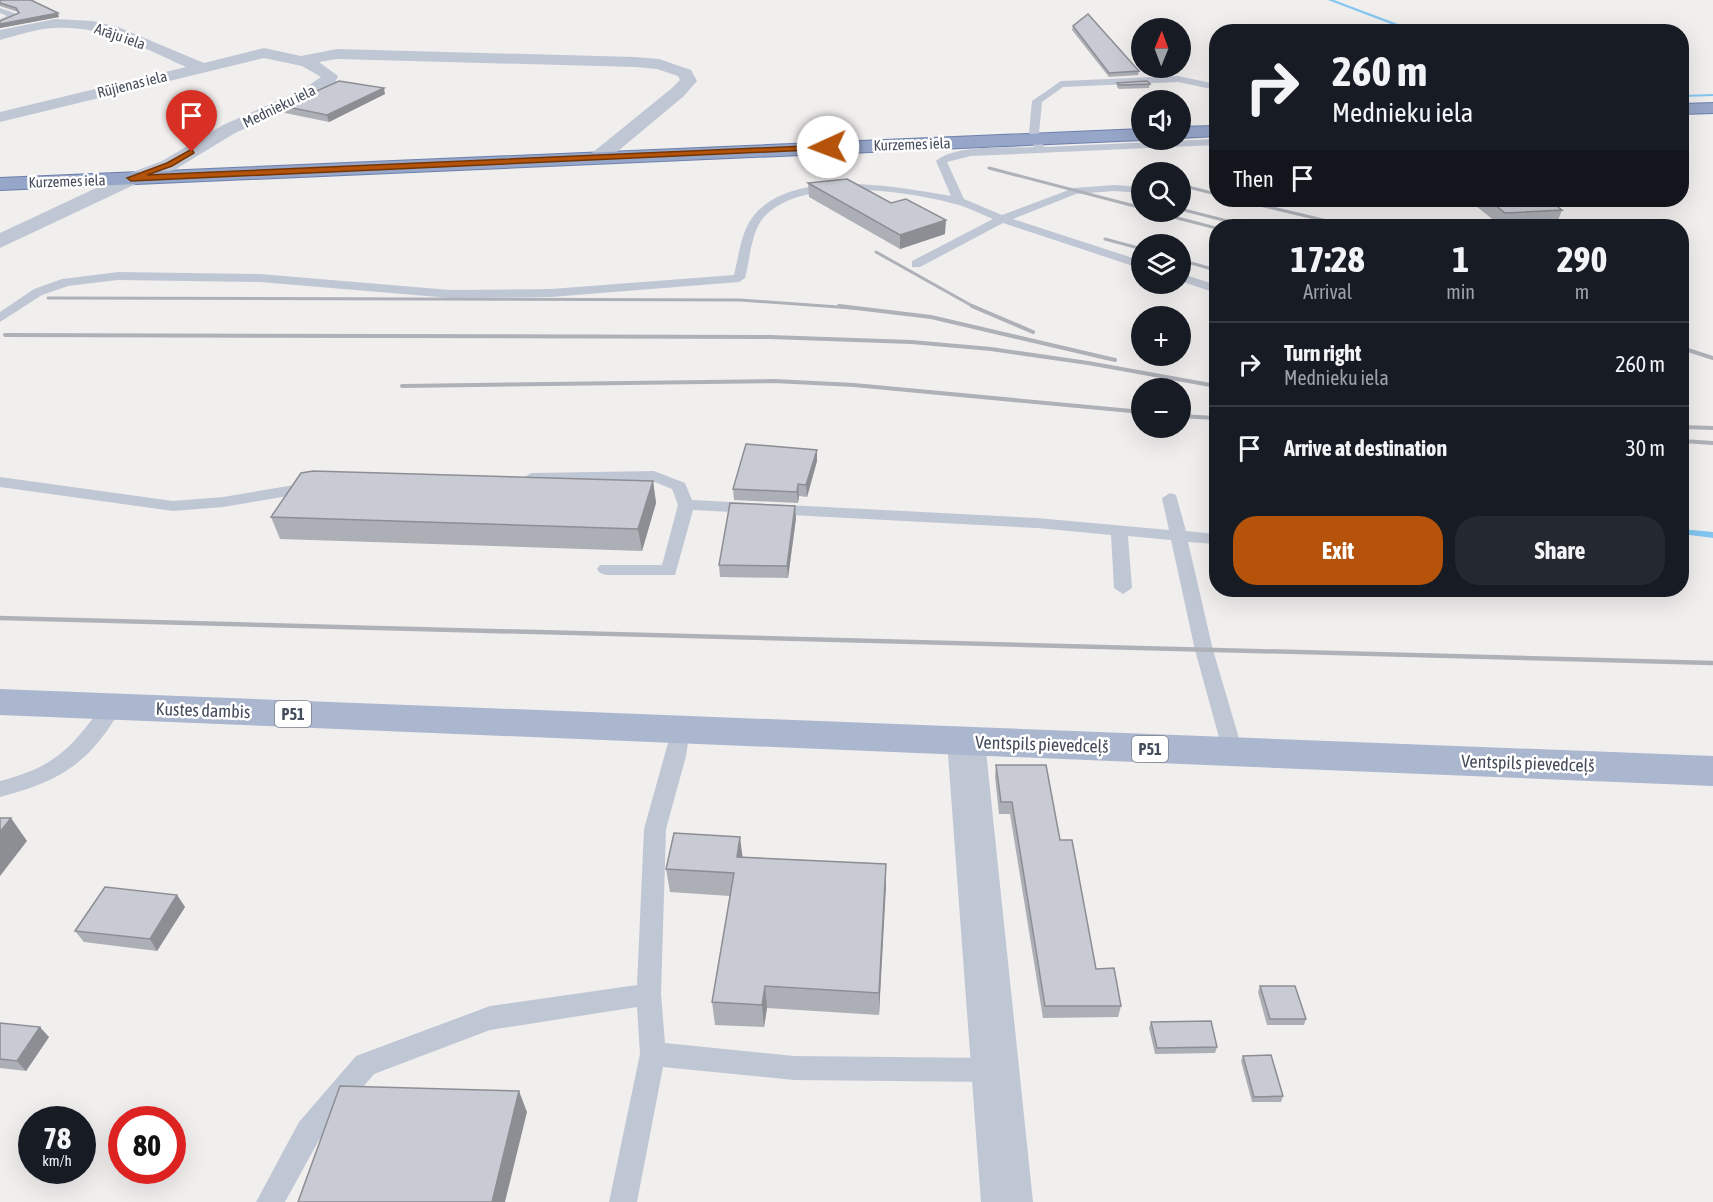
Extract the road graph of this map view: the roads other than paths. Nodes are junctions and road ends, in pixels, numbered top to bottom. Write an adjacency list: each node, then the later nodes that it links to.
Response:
1 (0, 10): 2 (lane)
2 (0, 22)
3 (0, 35): 6 (street, Arāju iela)
4 (264, 53): 5 (street, Mednieku iela); 6 (street, Rūjienas iela)
5 (300, 61): 16 (street); 17 (street, Mednieku iela)
6 (202, 68): 10 (street, Rūjienas iela)
7 (1209, 86): 15 (lane)
8 (1713, 108): 9 (highway)
9 (1689, 110)
10 (0, 117)
11 (1209, 131): 12 (highway)
12 (1191, 132)
13 (1131, 135): 15 (highway, Kurzemes iela)
14 (1209, 142): 15 (lane)
15 (1037, 144): 16 (highway, Kurzemes iela); 20 (lane)
16 (599, 157): 17 (highway, Kurzemes iela)
17 (131, 178): 18 (highway, Kurzemes iela); 22 (street, Mednieku iela)
18 (0, 184)
19 (1131, 189): 21 (lane)
20 (959, 201): 21 (lane); 27 (lane)
21 (1002, 219): 23 (lane); 24 (lane)
22 (0, 241)
23 (1131, 261)
24 (916, 264)
25 (1191, 281): 26 (lane)
26 (1209, 287)
27 (0, 318)
28 (514, 478): 32 (lane)
29 (0, 482): 30 (lane)
30 (328, 484)
31 (1170, 498): 34 (lane)
32 (686, 505): 33 (lane); 36 (lane)
33 (1119, 530): 34 (lane); 37 (lane)
34 (1178, 535): 35 (lane); 43 (lane)
35 (1209, 538)
36 (606, 569)
37 (1123, 588)
38 (0, 702): 39 (main road, Kustes dambis / P51)
39 (111, 706): 40 (main road, Kustes dambis / P51); 45 (lane)
40 (587, 725): 41 (main road, Ventspils pievedceļš / P51)
41 (680, 729): 42 (main road, Ventspils pievedceļš / P51); 46 (lane)
42 (966, 741): 43 (main road, Ventspils pievedceļš / P51); 48 (street)
43 (1233, 752): 44 (main road, Ventspils pievedceļš / P51)
44 (1713, 771)
45 (0, 789)
46 (649, 994): 47 (lane); 49 (lane)
47 (653, 1054): 48 (lane); 50 (lane)
48 (995, 1070): 51 (street)
49 (270, 1202)
50 (623, 1202)
51 (1007, 1202)

